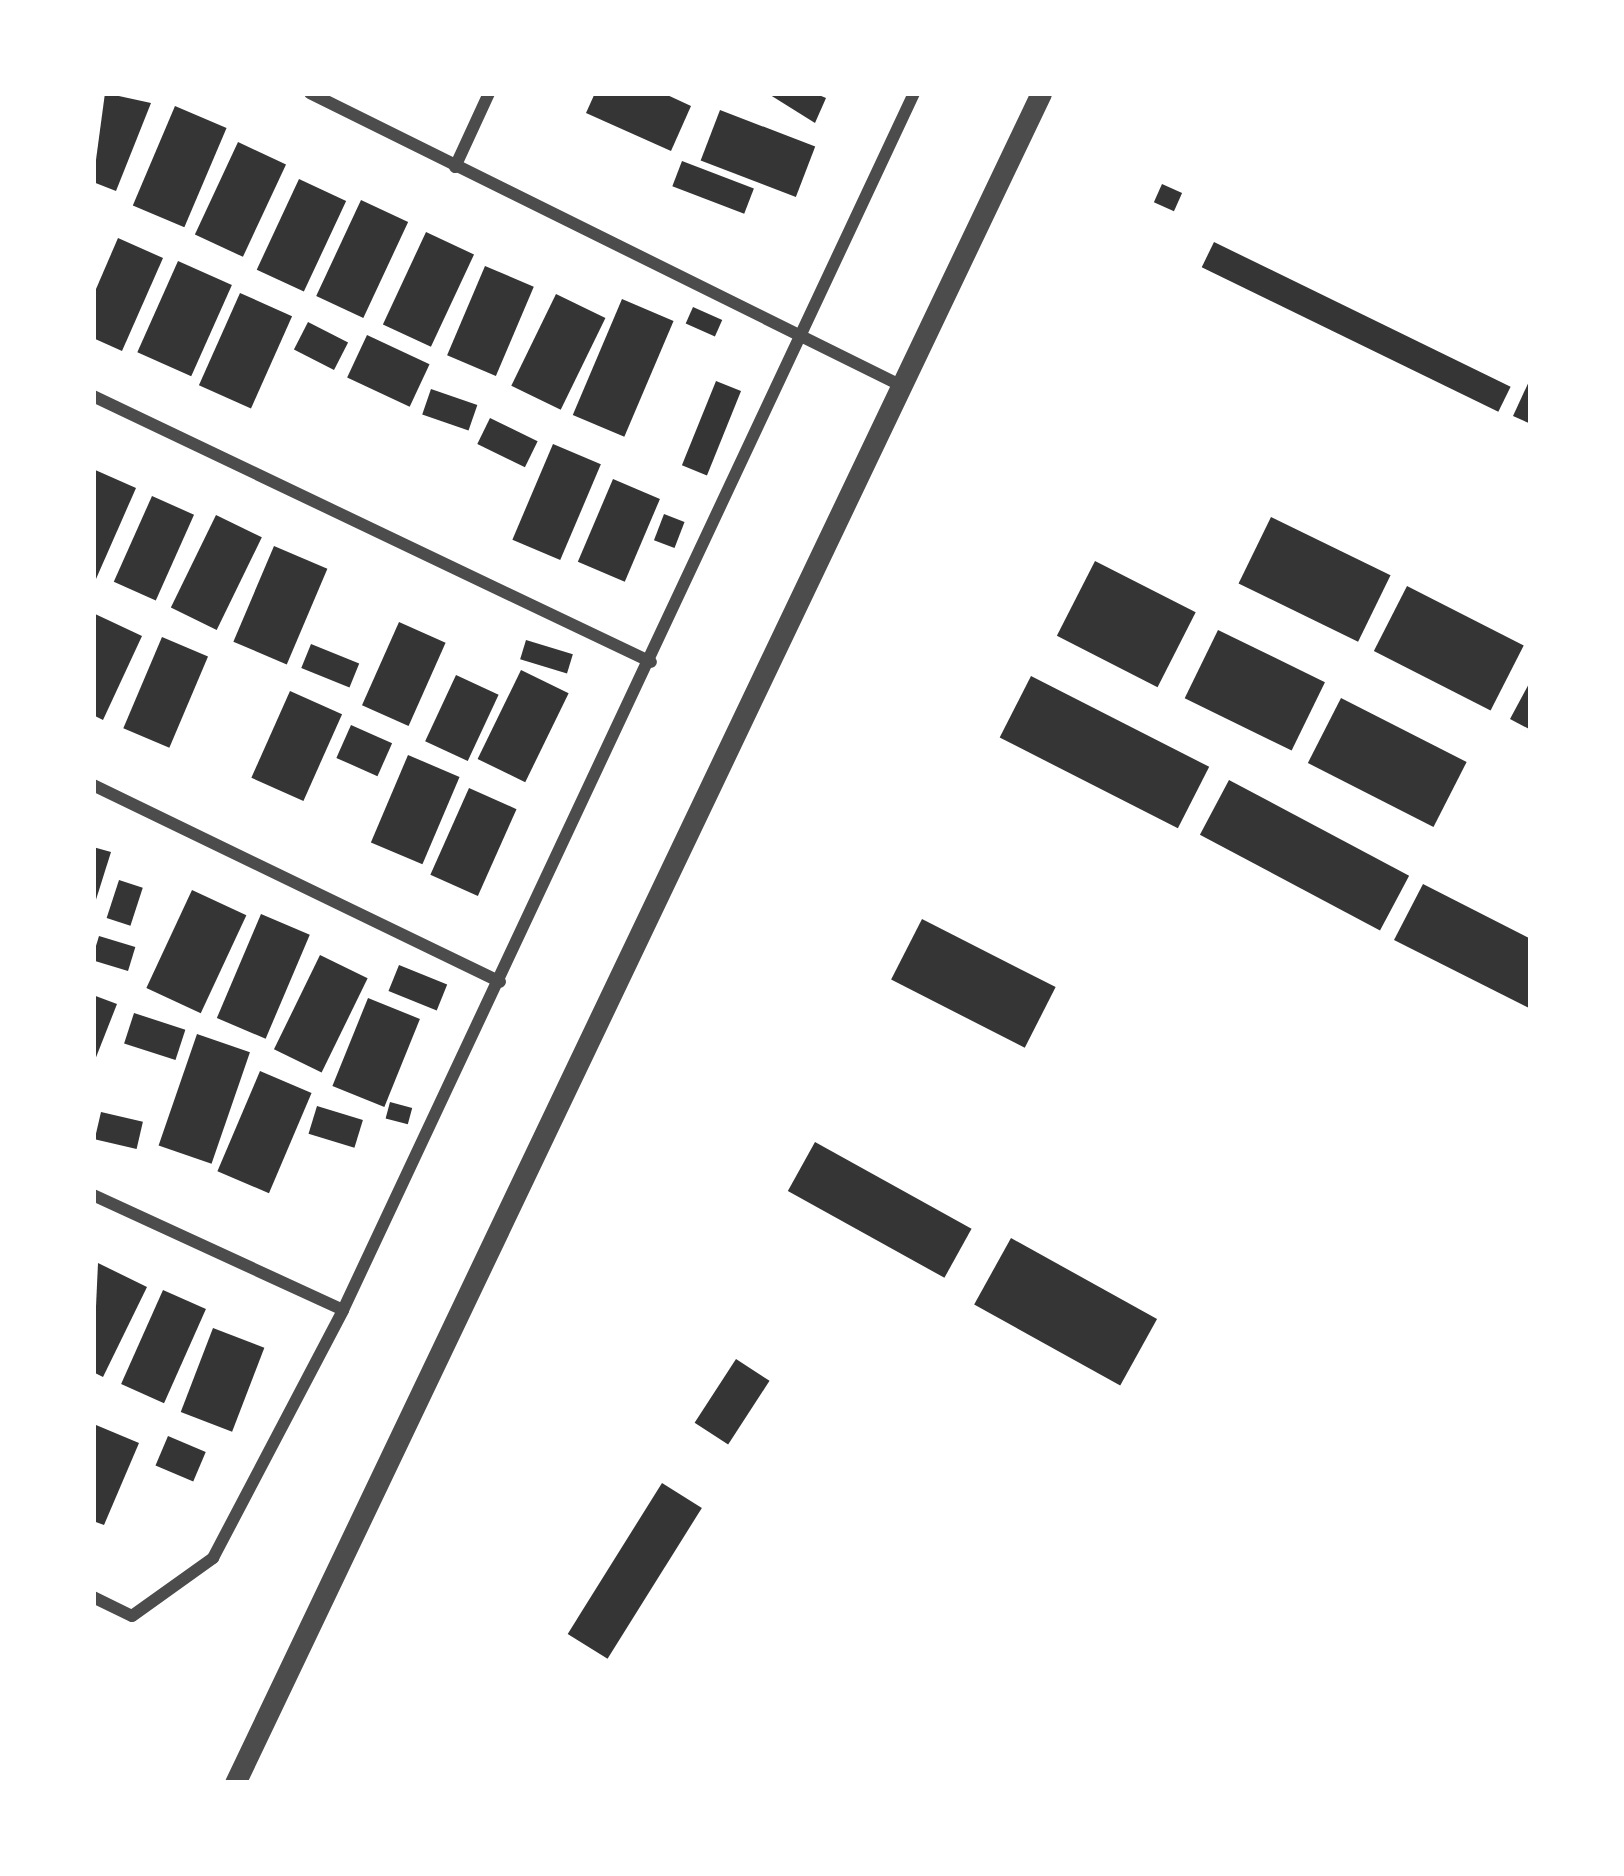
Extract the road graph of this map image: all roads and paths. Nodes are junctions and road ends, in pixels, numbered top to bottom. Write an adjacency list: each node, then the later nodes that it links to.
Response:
1 (310, 93): 5 (street)
2 (489, 93): 5 (street)
3 (914, 93): 6 (street)
4 (1041, 93): 7 (street)
5 (454, 167): 6 (street)
6 (801, 332): 7 (street); 9 (street)
7 (904, 387): 15 (street)
8 (93, 396): 9 (street)
9 (651, 662): 11 (street)
10 (93, 784): 11 (street)
11 (500, 982): 13 (street)
12 (93, 1195): 13 (street)
13 (343, 1310): 14 (street)
14 (93, 1597)
15 (235, 1783)

